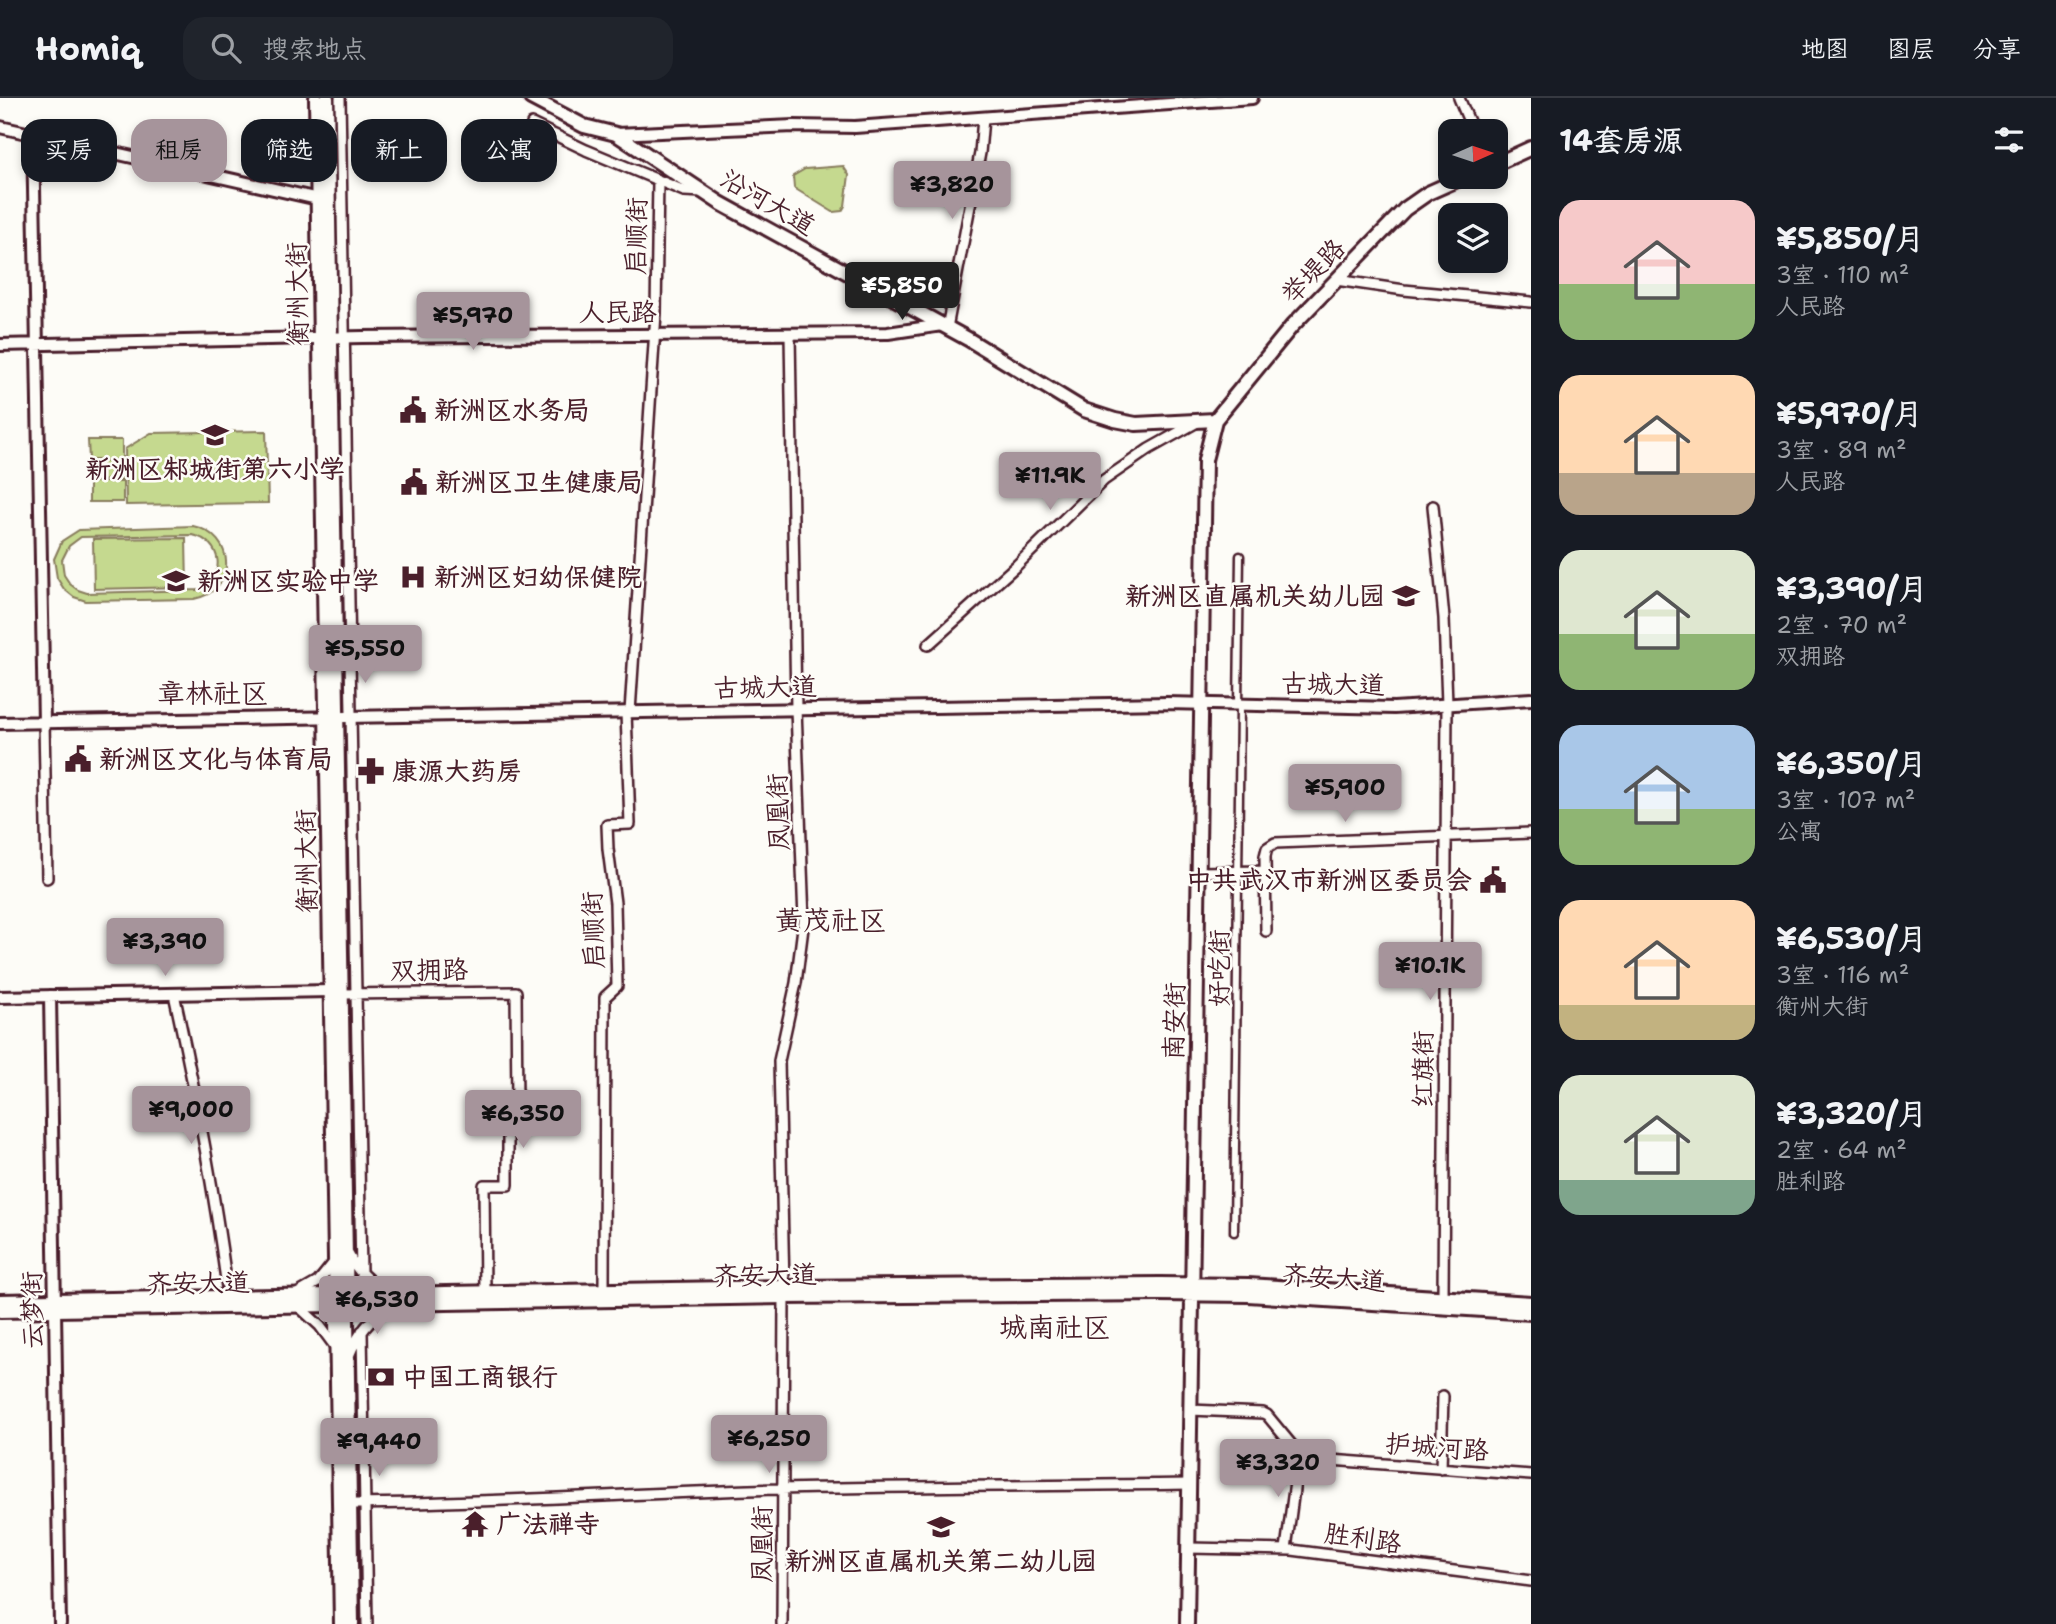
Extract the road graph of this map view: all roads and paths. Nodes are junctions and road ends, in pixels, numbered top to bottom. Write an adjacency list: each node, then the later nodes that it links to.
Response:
1 (316, 98): 20 (main road, 衡州大街)
2 (327, 98): 27 (main road, 衡州大街)
3 (340, 98): 26 (street)
4 (531, 98): 11 (main road, 沿河大道)
5 (1252, 98): 7 (street)
6 (1458, 98): 8 (street)
7 (984, 118): 11 (street); 23 (street)
8 (1468, 119)
9 (0, 127): 10 (street)
10 (21, 132)
11 (616, 134): 19 (main road, 沿河大道)
12 (557, 136): 16 (street)
13 (1531, 148): 15 (main road)
14 (117, 154): 20 (street)
15 (1508, 159)
16 (658, 180): 19 (street); 25 (street, 启顺街)
17 (34, 182): 29 (street)
18 (1438, 189): 21 (main road, 举堤路)
19 (703, 192): 23 (main road, 沿河大道)
20 (318, 199): 27 (main road, 衡州大街)
21 (1336, 280): 22 (street); 31 (main road, 举堤路)
22 (1531, 302)
23 (945, 326): 24 (street, 人民路); 30 (main road, 沿河大道)
24 (790, 334): 25 (street, 人民路); 39 (street, 凤凰街)
25 (654, 335): 26 (street, 人民路); 40 (street, 启顺街)
26 (345, 337): 27 (street, 人民路); 42 (street)
27 (326, 338): 29 (street, 人民路); 41 (main road, 衡州大街)
28 (0, 345): 29 (street, 人民路)
29 (37, 345): 43 (street)
30 (1200, 420): 31 (main road, 沿河大道); 34 (street)
31 (1215, 420): 36 (main road, 南安街)
32 (1433, 506): 38 (street, 红旗街)
33 (1240, 555): 37 (street, 好吃街)
34 (928, 645)
35 (1531, 699): 38 (street, 古城大道)
36 (1201, 704): 37 (street, 古城大道); 39 (street, 古城大道); 49 (main road, 南安街)
37 (1239, 705): 38 (street, 古城大道); 47 (street, 好吃街)
38 (1447, 705): 46 (street, 红旗街)
39 (796, 709): 40 (street, 古城大道); 64 (street, 凤凰街)
40 (628, 712): 42 (street, 古城大道); 62 (street, 启顺街)
41 (332, 717): 42 (street, 古城大道); 43 (street, 古城大道); 52 (main road, 衡州大街)
42 (351, 717): 54 (street)
43 (44, 722): 44 (street, 古城大道); 50 (street)
44 (0, 723)
45 (1531, 833): 46 (street)
46 (1446, 837): 48 (street); 67 (street, 红旗街)
47 (1239, 871): 48 (street); 49 (street); 57 (street, 好吃街)
48 (1265, 871): 51 (street)
49 (1199, 872): 61 (main road, 南安街)
50 (47, 878)
51 (1266, 930)
52 (337, 992): 53 (street, 双拥路); 54 (street, 双拥路); 58 (main road, 衡州大街); 59 (main road, 衡州大街)
53 (174, 994): 55 (street, 双拥路); 65 (street)
54 (356, 994): 60 (street); 63 (street, 双拥路)
55 (50, 996): 56 (street, 双拥路); 72 (street, 云梦街)
56 (0, 997)
57 (1234, 1232)
58 (346, 1250): 60 (street); 69 (main road, 衡州大街)
59 (336, 1259): 68 (street); 69 (main road, 衡州大街)
60 (361, 1273): 66 (street)
61 (1192, 1289): 64 (main road, 齐安大道); 67 (main road, 齐安大道); 74 (main road, 齐安大道); 78 (main road, 南安街)
62 (604, 1290): 63 (main road, 齐安大道); 64 (main road, 齐安大道)
63 (485, 1292): 66 (main road, 齐安大道)
64 (784, 1292): 66 (main road, 齐安大道); 83 (street, 凤凰街)
65 (228, 1295): 68 (main road, 齐安大道); 72 (main road, 齐安大道)
66 (392, 1298): 69 (main road, 齐安大道); 75 (street)
67 (1443, 1298): 71 (main road, 齐安大道)
68 (296, 1299): 69 (main road, 齐安大道); 72 (main road, 齐安大道); 76 (street)
69 (342, 1299): 76 (main road, 衡州大街)
70 (0, 1300): 72 (main road, 齐安大道)
71 (1531, 1303)
72 (55, 1304): 73 (main road, 齐安大道); 89 (street, 云梦街)
73 (0, 1311)
74 (1531, 1313)
75 (362, 1331): 76 (street); 85 (street)
76 (342, 1354): 84 (main road, 衡州大街); 90 (main road, 衡州大街)
77 (1443, 1395): 80 (street)
78 (1191, 1410): 79 (street); 82 (main road, 南安街)
79 (1299, 1452): 80 (street, 护城河路); 87 (street)
80 (1441, 1469): 81 (street, 护城河路)
81 (1531, 1475)
82 (1189, 1485): 83 (street); 86 (main road, 南安街)
83 (783, 1489): 85 (street); 93 (street, 凤凰街)
84 (350, 1504): 85 (street); 91 (main road, 衡州大街)
85 (365, 1504): 92 (street)
86 (1188, 1548): 87 (street, 胜利路); 94 (main road, 南安街)
87 (1286, 1549): 88 (street, 胜利路)
88 (1531, 1581)
89 (60, 1624)
90 (341, 1624)
91 (352, 1624)
92 (366, 1624)
93 (782, 1624)
94 (1187, 1624)

